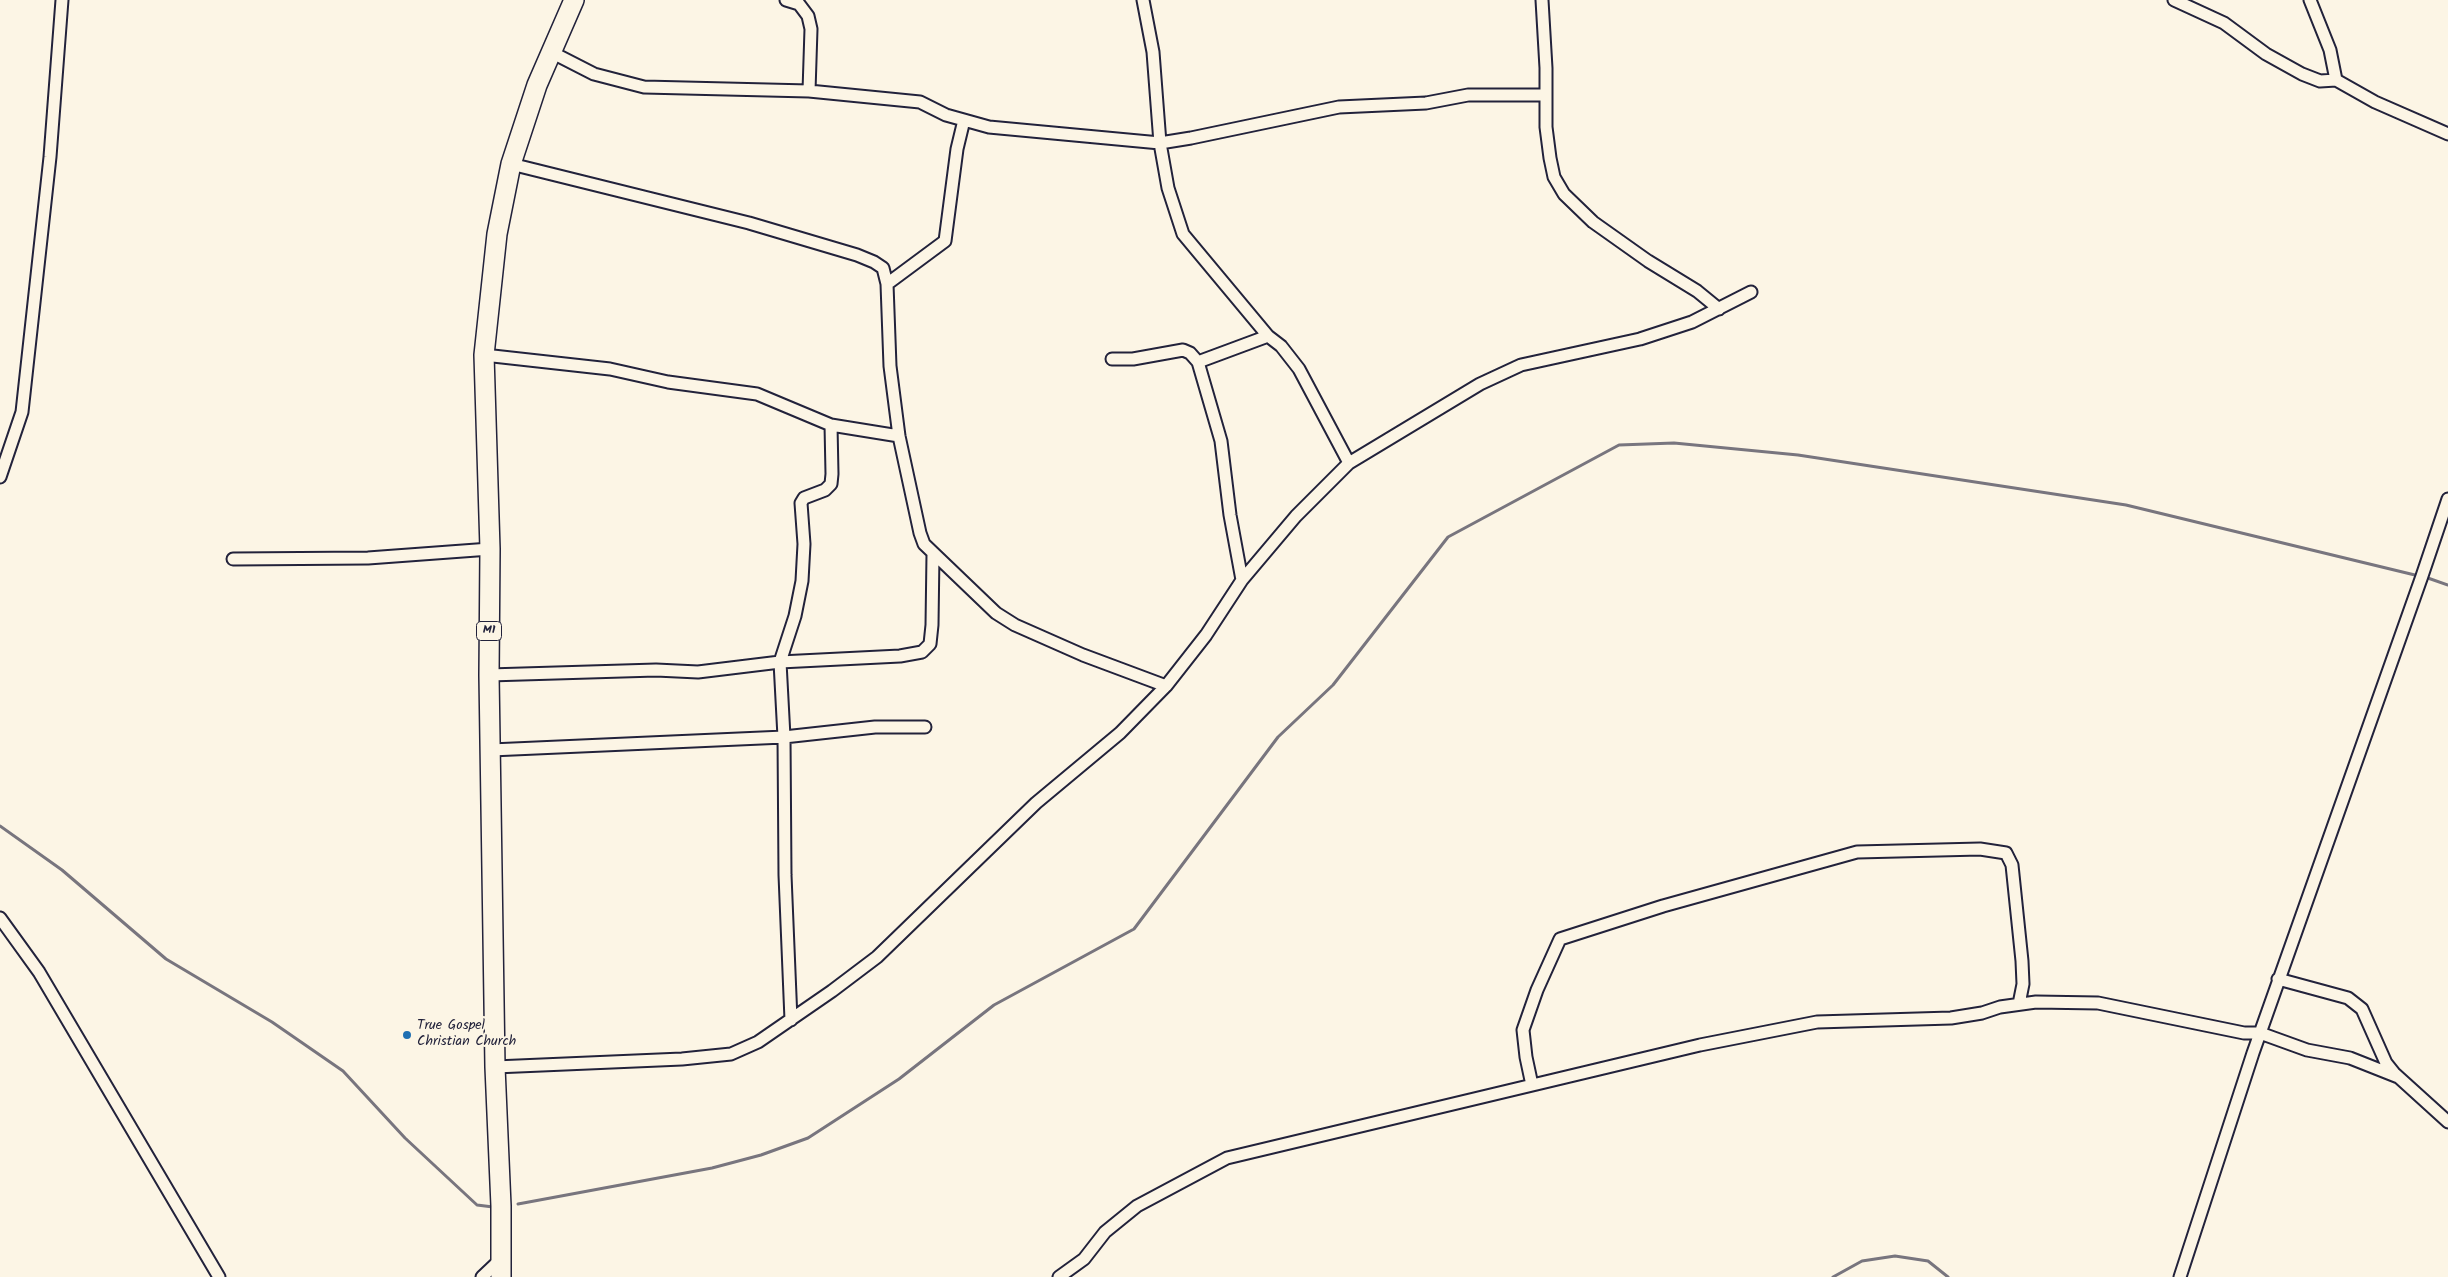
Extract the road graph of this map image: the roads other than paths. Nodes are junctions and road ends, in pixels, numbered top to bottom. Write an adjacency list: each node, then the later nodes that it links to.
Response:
1 (62, 0): 26 (street)
2 (574, 0): 8 (highway, M1)
3 (786, 0): 10 (street)
4 (1143, 0): 14 (street)
5 (1542, 0): 11 (street)
6 (2174, 0): 9 (street)
7 (2310, 0): 9 (street)
8 (551, 52): 10 (street); 15 (highway, M1)
9 (2336, 80): 13 (street)
10 (809, 90): 12 (street)
11 (1546, 95): 14 (street); 18 (street)
12 (964, 120): 14 (street); 16 (street)
13 (2448, 134)
14 (1160, 143): 19 (street)
15 (511, 164): 16 (street); 20 (highway, M1)
16 (887, 284): 24 (street)
17 (1751, 292): 18 (street)
18 (1719, 309): 25 (street)
19 (1268, 336): 22 (street); 25 (street)
20 (484, 355): 23 (street); 28 (highway, M1)
21 (1112, 360): 22 (street)
22 (1198, 362): 31 (street)
23 (831, 424): 24 (street); 32 (street)
24 (900, 436): 29 (street)
25 (1349, 463): 31 (street)
26 (0, 477)
27 (2448, 499): 39 (street)
28 (490, 549): 30 (street); 33 (highway, M1)
29 (933, 554): 32 (street); 34 (street)
30 (232, 559)
31 (1242, 580): 34 (street)
32 (780, 662): 33 (street); 36 (street)
33 (489, 674): 37 (highway, M1)
34 (1166, 686): 41 (street)
35 (925, 727): 36 (street)
36 (784, 737): 37 (street); 41 (street)
37 (491, 750): 43 (highway, M1)
38 (0, 918): 48 (street)
39 (2278, 979): 42 (street); 44 (street)
40 (2019, 1004): 42 (street); 45 (street); 45 (street)
41 (791, 1020): 43 (street)
42 (2260, 1033): 44 (street); 51 (street)
43 (495, 1067): 47 (highway, M1)
44 (2398, 1077): 46 (street)
45 (1532, 1085): 50 (street)
46 (2448, 1122)
47 (501, 1268): 49 (street)
48 (219, 1277)
49 (482, 1277)
50 (1059, 1277)
51 (2180, 1277)

